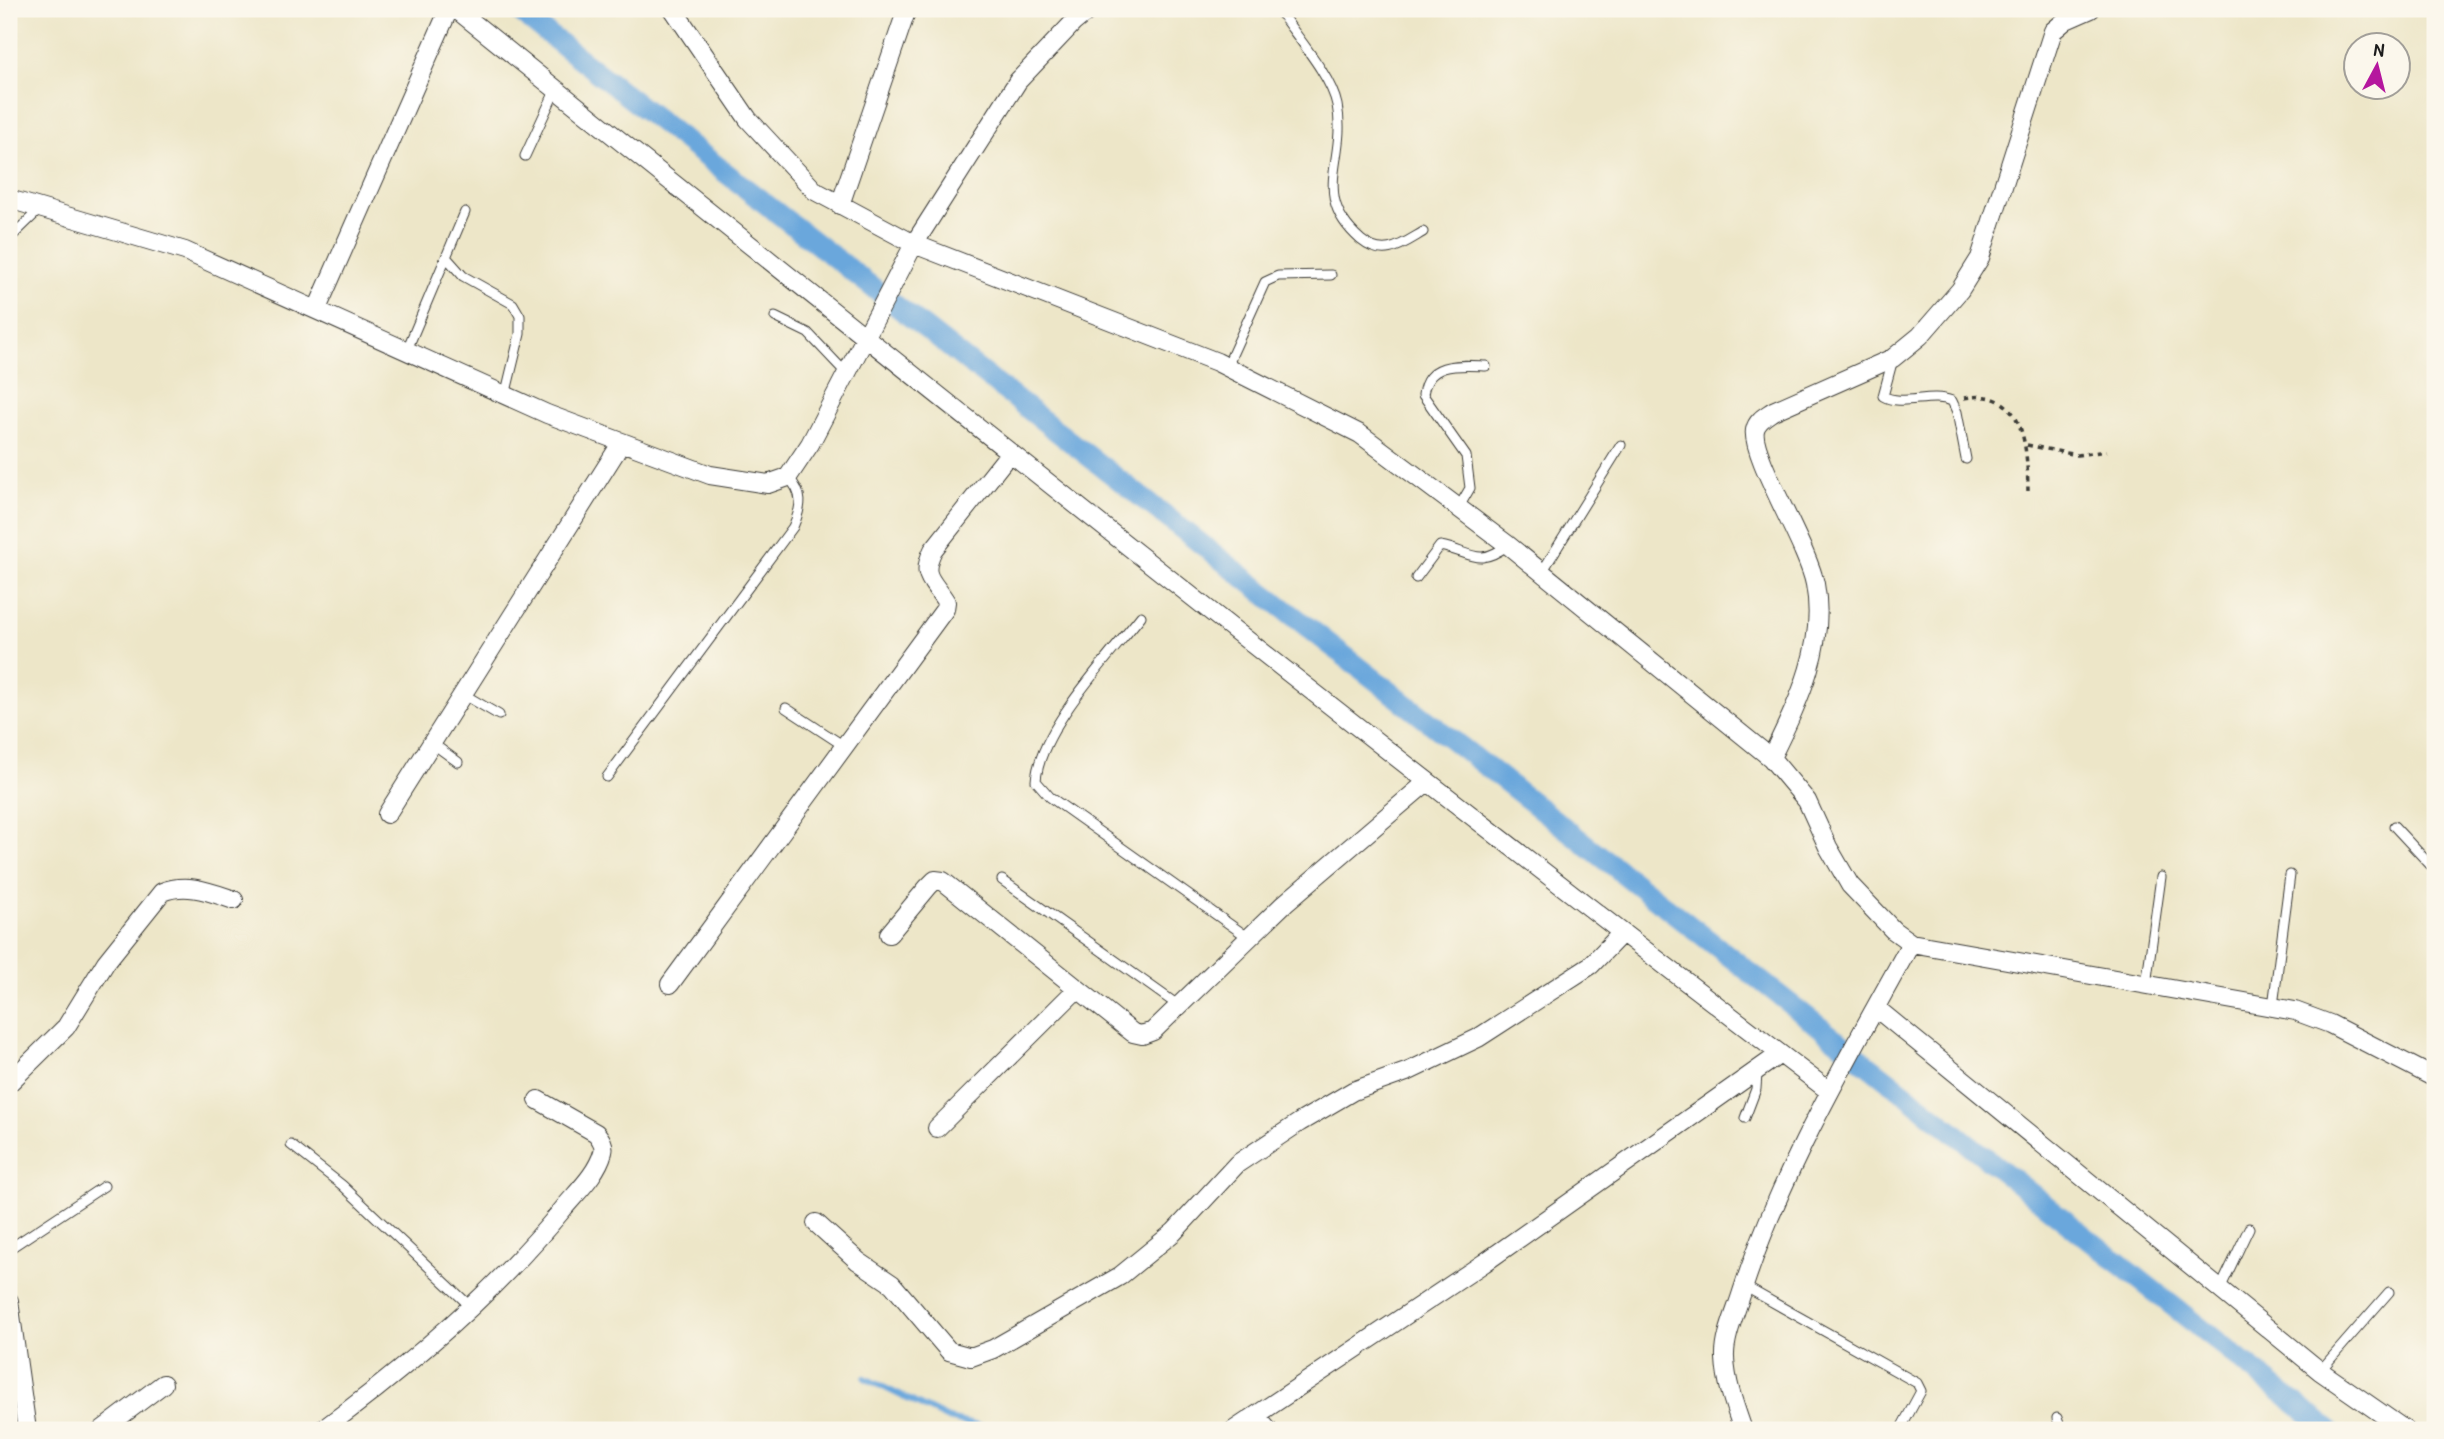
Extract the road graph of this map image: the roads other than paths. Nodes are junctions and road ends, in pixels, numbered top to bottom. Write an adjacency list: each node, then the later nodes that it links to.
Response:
1 (449, 9): 19 (street)
2 (456, 9): 8 (street)
3 (673, 9): 11 (street)
4 (907, 9): 11 (street)
5 (1090, 9): 16 (street)
6 (1278, 9): 14 (lane)
7 (2091, 9): 23 (street)
8 (556, 89): 9 (lane); 21 (street)
9 (525, 156)
10 (9, 199): 12 (street)
11 (839, 205): 16 (street)
12 (40, 209): 15 (lane); 19 (street)
13 (465, 212): 17 (lane)
14 (1423, 232)
15 (9, 239)
16 (914, 244): 21 (street); 24 (street)
17 (446, 257): 22 (lane); 27 (lane)
18 (1331, 275): 24 (lane)
19 (317, 309): 22 (street)
20 (775, 317): 26 (lane)
21 (865, 338): 26 (street); 30 (street)
22 (406, 352): 27 (street)
23 (1893, 358): 31 (lane); 43 (street)
24 (1227, 366): 33 (street)
25 (1486, 366): 33 (lane)
26 (846, 373): 32 (street)
27 (505, 396): 28 (street)
28 (622, 442): 32 (street); 38 (street)
29 (1621, 445): 35 (lane)
30 (1009, 454): 42 (street); 46 (street)
31 (1966, 459)
32 (788, 477): 45 (lane)
33 (1459, 507): 34 (street)
34 (1508, 545): 35 (street); 36 (lane)
35 (1542, 572): 43 (street)
36 (1416, 578)
37 (1141, 616): 56 (lane)
38 (463, 694): 40 (lane); 41 (street)
39 (786, 708): 42 (lane)
40 (499, 715)
41 (432, 743): 44 (lane); 47 (street)
42 (844, 746): 58 (street)
43 (1771, 758): 57 (street)
44 (458, 762)
45 (607, 778)
46 (1427, 782): 55 (street); 56 (street)
47 (387, 814)
48 (2394, 826): 49 (lane)
49 (2433, 863)
50 (2290, 875): 62 (lane)
51 (2161, 877): 59 (lane)
52 (1002, 880): 61 (lane)
53 (234, 900): 67 (street)
54 (889, 934): 60 (street)
55 (1621, 934): 64 (street); 74 (street)
56 (1249, 938): 61 (street)
57 (1911, 943): 59 (street); 63 (street)
58 (670, 984)
59 (2146, 985): 62 (street)
60 (1077, 989): 61 (street); 71 (street)
61 (1180, 1006)
62 (2273, 1006): 66 (street)
63 (1876, 1008): 68 (street); 78 (street)
64 (1780, 1054): 65 (street); 68 (street)
65 (1758, 1070): 70 (lane); 84 (street)
66 (2435, 1079)
67 (9, 1083)
68 (1829, 1091): 77 (street)
69 (538, 1100): 81 (street)
70 (1745, 1118)
71 (937, 1128)
72 (291, 1144): 81 (lane)
73 (104, 1186): 76 (lane)
74 (816, 1223)
75 (2249, 1228): 78 (lane)
76 (9, 1249)
77 (1744, 1286): 91 (street); 92 (lane)
78 (2220, 1289): 82 (street)
79 (2389, 1292): 82 (lane)
80 (9, 1301): 86 (street)
81 (471, 1307): 88 (street)
82 (2320, 1371): 94 (street)
83 (163, 1384): 87 (street)
84 (1256, 1416): 89 (street); 90 (street)
85 (2057, 1418): 93 (lane)
86 (27, 1430)
87 (102, 1430)
88 (322, 1430)
89 (1234, 1430)
90 (1268, 1430)
91 (1743, 1430)
92 (1900, 1430)
93 (2061, 1430)
94 (2405, 1430)

